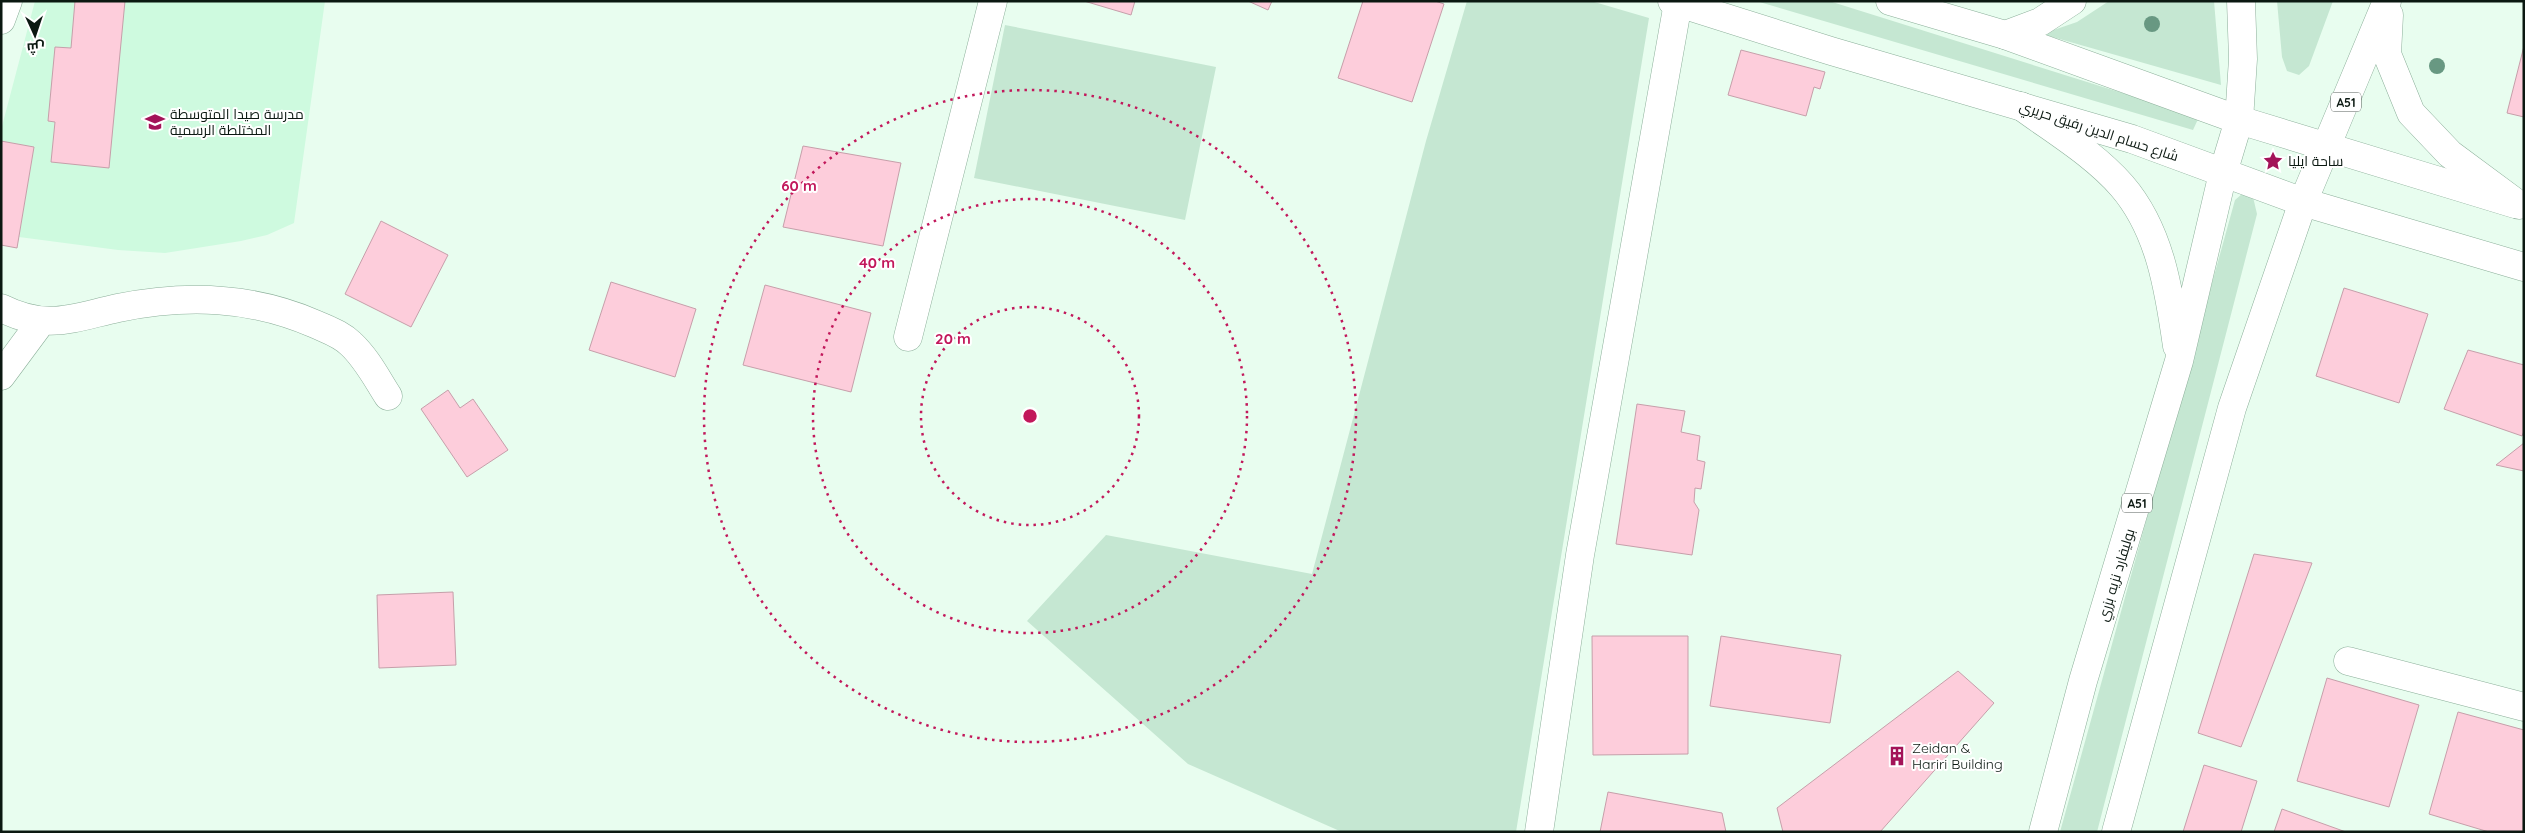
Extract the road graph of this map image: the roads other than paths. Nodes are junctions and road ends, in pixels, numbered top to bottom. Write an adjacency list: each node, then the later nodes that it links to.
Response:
1 (8, 1): 8 (main road)
2 (993, 1): 19 (main road)
3 (1890, 1): 9 (main road)
4 (2072, 1): 9 (main road)
5 (2241, 1): 11 (main road, A51)
6 (2388, 1): 12 (main road, A51); 15 (main road)
7 (1675, 2): 10 (main road, شارع حسام الدين رفيق حريري); 25 (main road)
8 (1, 20)
9 (2005, 34): 11 (main road)
10 (2020, 106): 13 (main road, شارع حسام الدين رفيق حريري); 20 (main road)
11 (2239, 120): 12 (main road); 13 (main road, A51)
12 (2327, 146): 14 (main road, A51); 15 (main road)
13 (2223, 172): 14 (main road, شارع حسام الدين رفيق حريري); 20 (main road, بوليفارد نزيه بزري / A51)
14 (2303, 202): 16 (main road, شارع حسام الدين رفيق حريري); 27 (main road, A51)
15 (2522, 206)
16 (2524, 267)
17 (1, 308): 18 (main road)
18 (41, 322): 21 (main road); 22 (main road)
19 (908, 337)
20 (2179, 361): 26 (main road, بوليفارد نزيه بزري / A51)
21 (1, 376)
22 (388, 396)
23 (2348, 661): 24 (main road)
24 (2524, 707)
25 (1539, 832)
26 (2043, 832)
27 (2116, 832)

